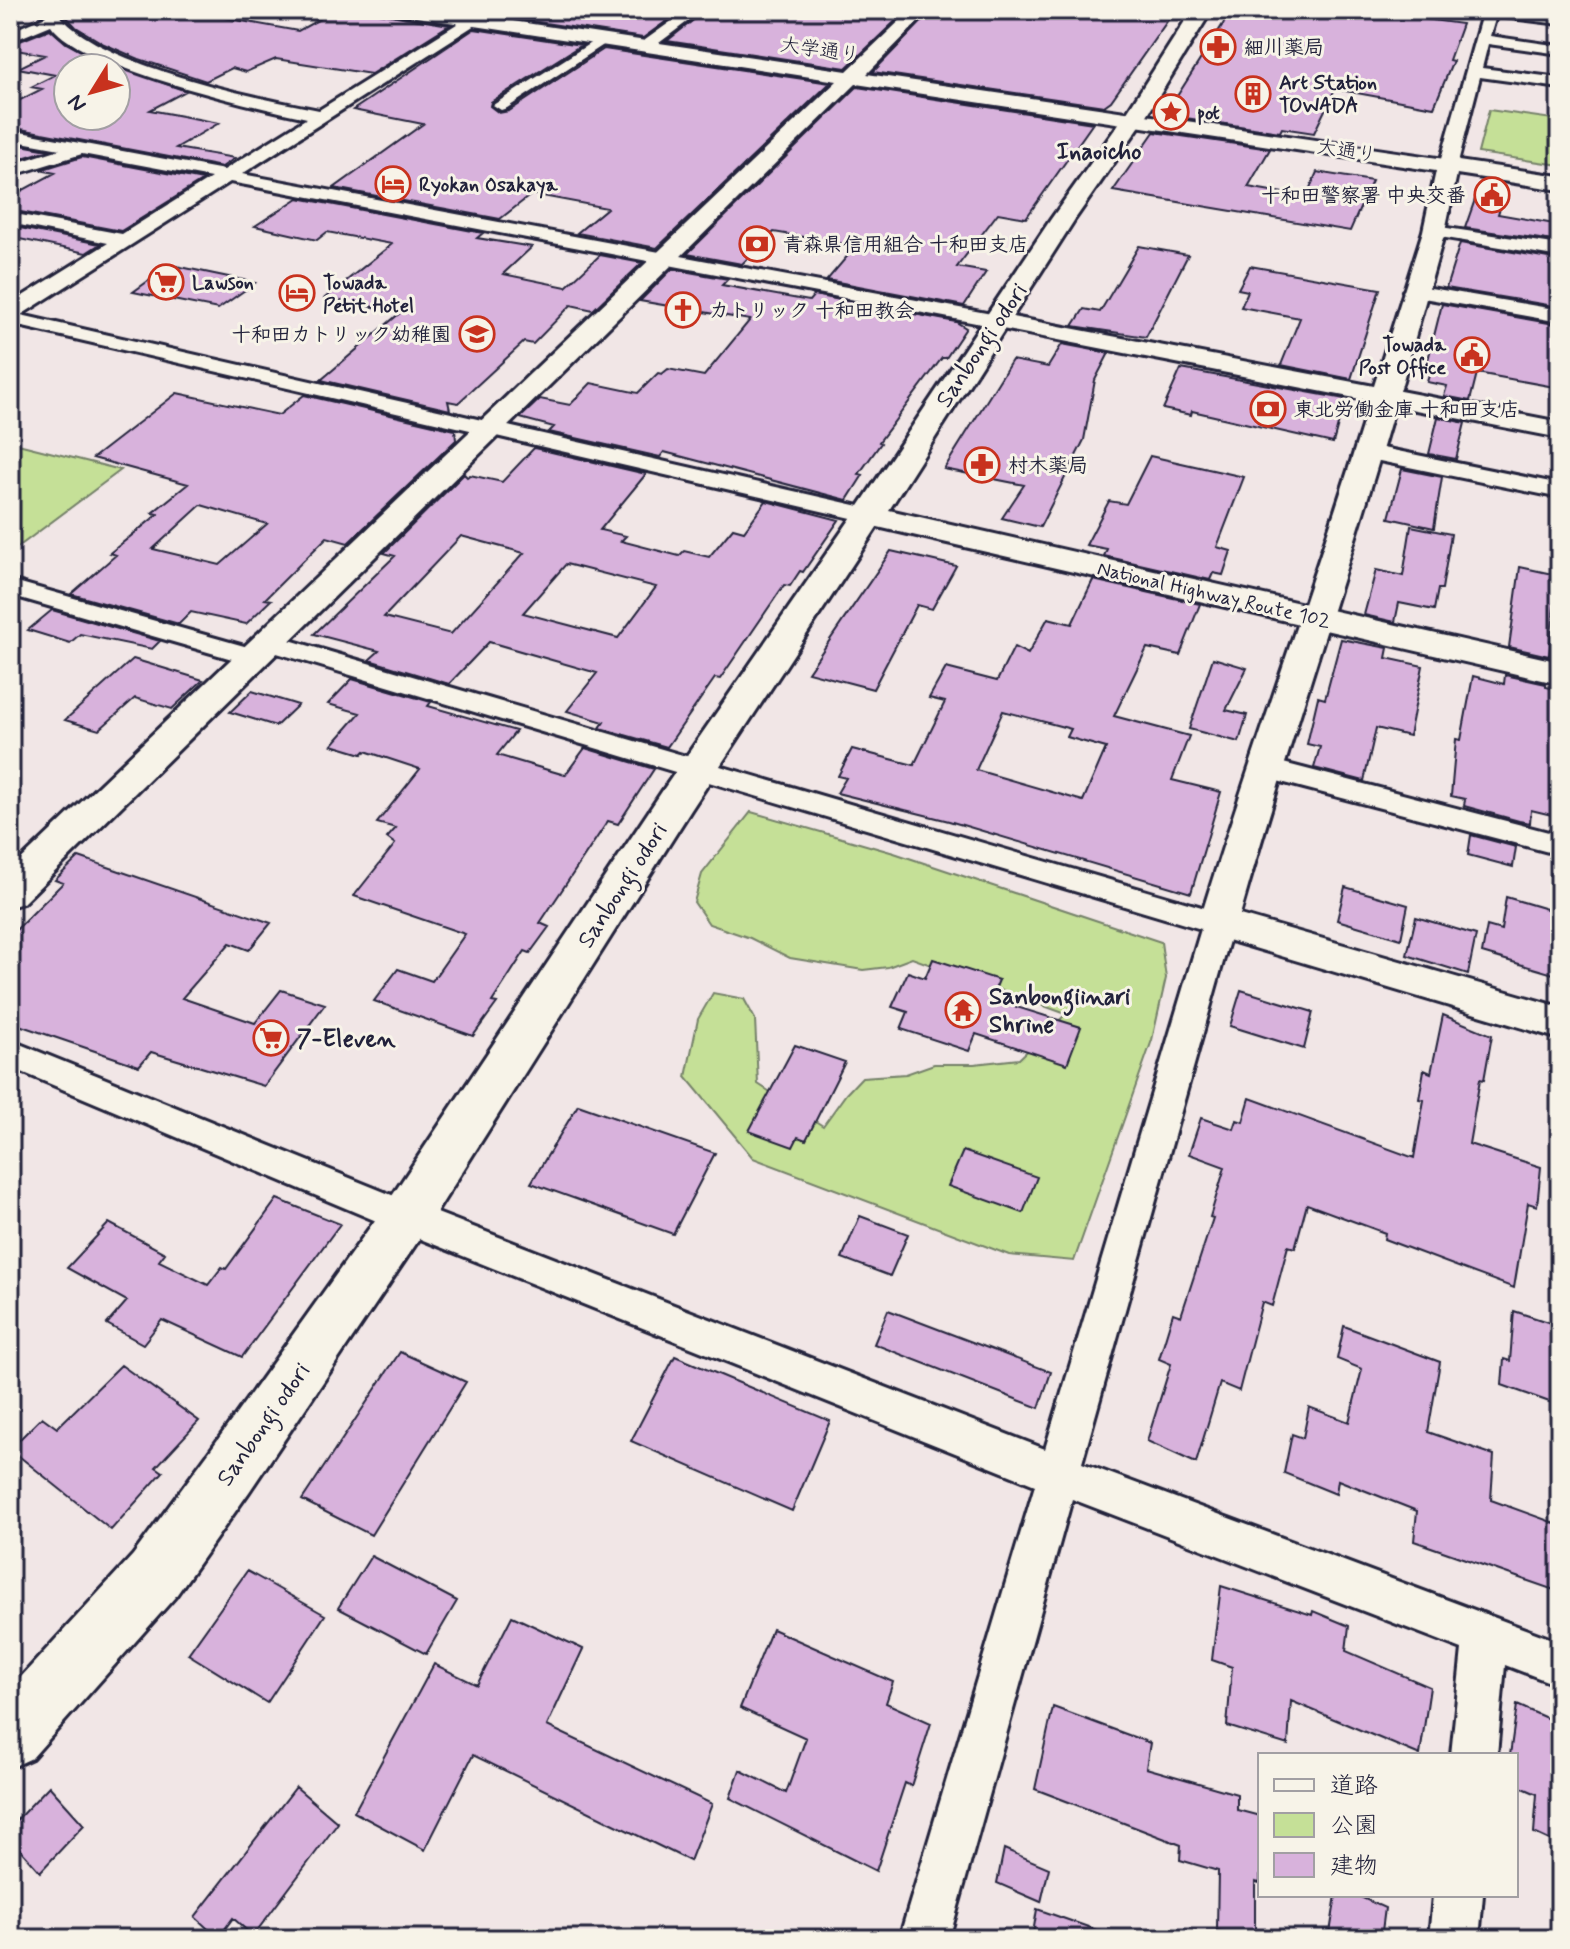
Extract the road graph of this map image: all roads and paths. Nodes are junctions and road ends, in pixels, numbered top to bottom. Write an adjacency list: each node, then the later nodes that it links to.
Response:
1 (403, 10): 8 (street, 大学通り)
2 (696, 10): 13 (street)
3 (921, 10): 16 (street)
4 (1202, 10): 20 (main road, Sanbongi odori)
5 (1481, 10): 6 (street)
6 (1490, 10): 9 (street); 12 (street)
7 (50, 15): 10 (street); 19 (street)
8 (480, 15): 11 (street, 大学通り); 19 (street)
9 (1560, 20)
10 (10, 38)
11 (603, 39): 13 (street, 大学通り); 18 (street)
12 (1483, 39): 14 (street); 15 (street)
13 (646, 46): 16 (street, 大学通り)
14 (1560, 50)
15 (1472, 71): 17 (street); 23 (street)
16 (852, 76): 20 (street, 大学通り); 31 (street)
17 (1560, 83)
18 (501, 105)
19 (323, 116): 25 (street)
20 (1135, 117): 23 (street, 大通り); 35 (main road, Sanbongi odori)
21 (10, 135): 22 (street)
22 (81, 149): 24 (street); 25 (street)
23 (1448, 166): 26 (street, 大通り); 28 (street)
24 (10, 171)
25 (228, 177): 29 (street); 31 (street)
26 (1560, 183)
27 (10, 218): 29 (street)
28 (1434, 231): 30 (street); 32 (street)
29 (123, 240): 33 (street)
30 (1560, 251)
31 (665, 260): 35 (street); 37 (street)
32 (1413, 291): 34 (street); 36 (street)
33 (10, 316): 37 (street)
34 (1560, 316)
35 (997, 321): 36 (street); 41 (main road, Sanbongi odori)
36 (1384, 396): 38 (street); 39 (street)
37 (489, 428): 41 (street); 44 (street)
38 (1560, 430)
39 (1368, 452): 40 (street); 43 (street)
40 (1560, 491)
41 (869, 515): 43 (main road, National Highway Route 102); 46 (main road, Sanbongi odori)
42 (10, 587): 44 (street)
43 (1316, 617): 45 (main road, National Highway Route 102); 47 (street)
44 (261, 650): 46 (street); 49 (street)
45 (1560, 673)
46 (698, 768): 50 (street); 53 (main road, Sanbongi odori)
47 (1264, 768): 48 (street); 50 (street)
48 (1560, 845)
49 (10, 893)
50 (1218, 923): 51 (street); 54 (street)
51 (1560, 1023)
52 (10, 1053): 53 (street)
53 (406, 1217): 54 (street); 57 (main road, Sanbongi odori)
54 (1059, 1474): 55 (street); 60 (street)
55 (1486, 1636): 56 (street); 58 (street)
56 (1560, 1664)
57 (10, 1736)
58 (1474, 1753)
59 (1458, 1897): 61 (street)
60 (924, 1939)
61 (1454, 1939)

